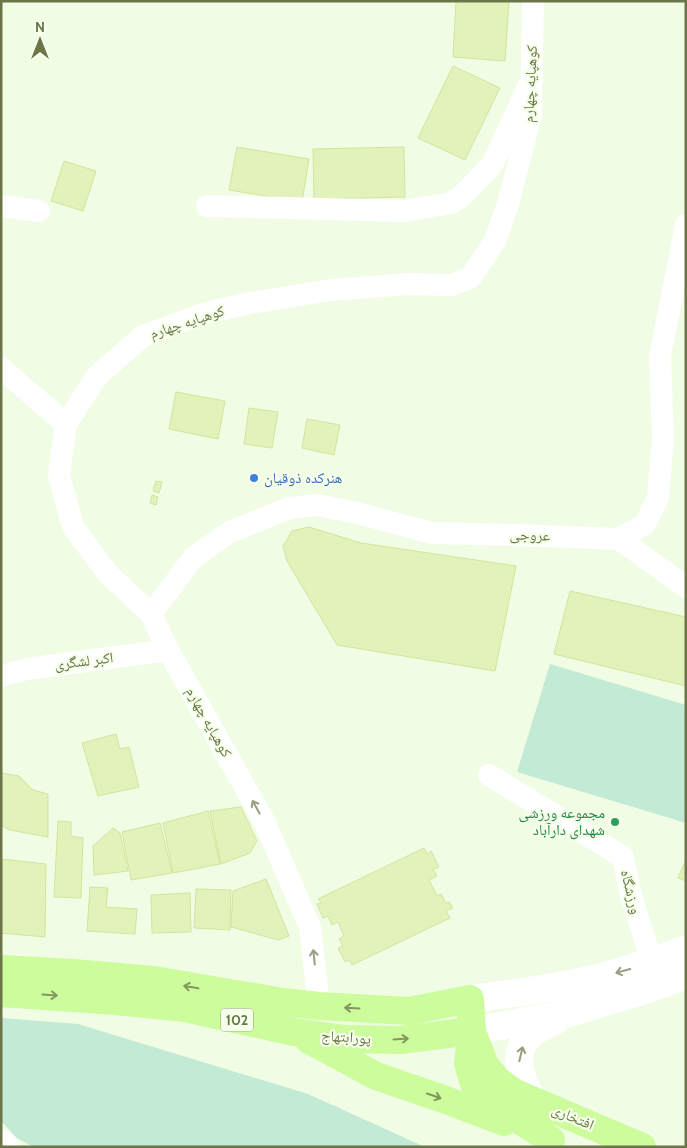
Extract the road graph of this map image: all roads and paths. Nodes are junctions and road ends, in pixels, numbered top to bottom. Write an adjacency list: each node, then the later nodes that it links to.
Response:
1 (533, 1): 2 (street, کوهپایه چهارم)
2 (532, 79): 4 (street); 8 (street, کوهپایه چهارم)
3 (1, 206): 5 (street)
4 (207, 206)
5 (39, 211)
6 (686, 225): 9 (street)
7 (1, 368): 8 (street)
8 (66, 424): 11 (street, کوهپایه چهارم)
9 (619, 539): 10 (street); 11 (street, عروجی)
10 (686, 587)
11 (152, 614): 12 (street, کوهپایه چهارم)
12 (168, 650): 13 (street, اکبر لشگری); 22 (street, کوهپایه چهارم, one-way to 12)
13 (1, 676)
14 (489, 775): 16 (street, ورزشگاه)
15 (686, 949): 16 (main road, پورابتهاج / 102)
16 (652, 962): 20 (main road, پورابتهاج / 102, one-way to 20)
17 (1, 969): 21 (main road, پورابتهاج / 102, one-way to 17)
18 (686, 975): 23 (main road, پورابتهاج / 102)
19 (1, 993): 25 (main road, پورابتهاج / 102, one-way to 25)
20 (470, 999): 22 (main road, پورابتهاج / 102, one-way to 22); 24 (main road)
21 (283, 1002): 22 (main road, پورابتهاج / 102); 25 (main road)
22 (319, 1006)
23 (569, 1013): 24 (main road, پورابتهاج / 102); 26 (main road, one-way to 23)
24 (472, 1031): 25 (main road, پورابتهاج / 102, one-way to 24); 26 (main road, افتخاری); 28 (main road)
25 (294, 1032): 28 (main road, one-way to 28)
26 (532, 1100): 30 (main road, افتخاری)
27 (1, 1140): 29 (street)
28 (558, 1144)
29 (9, 1147)
30 (642, 1147)

